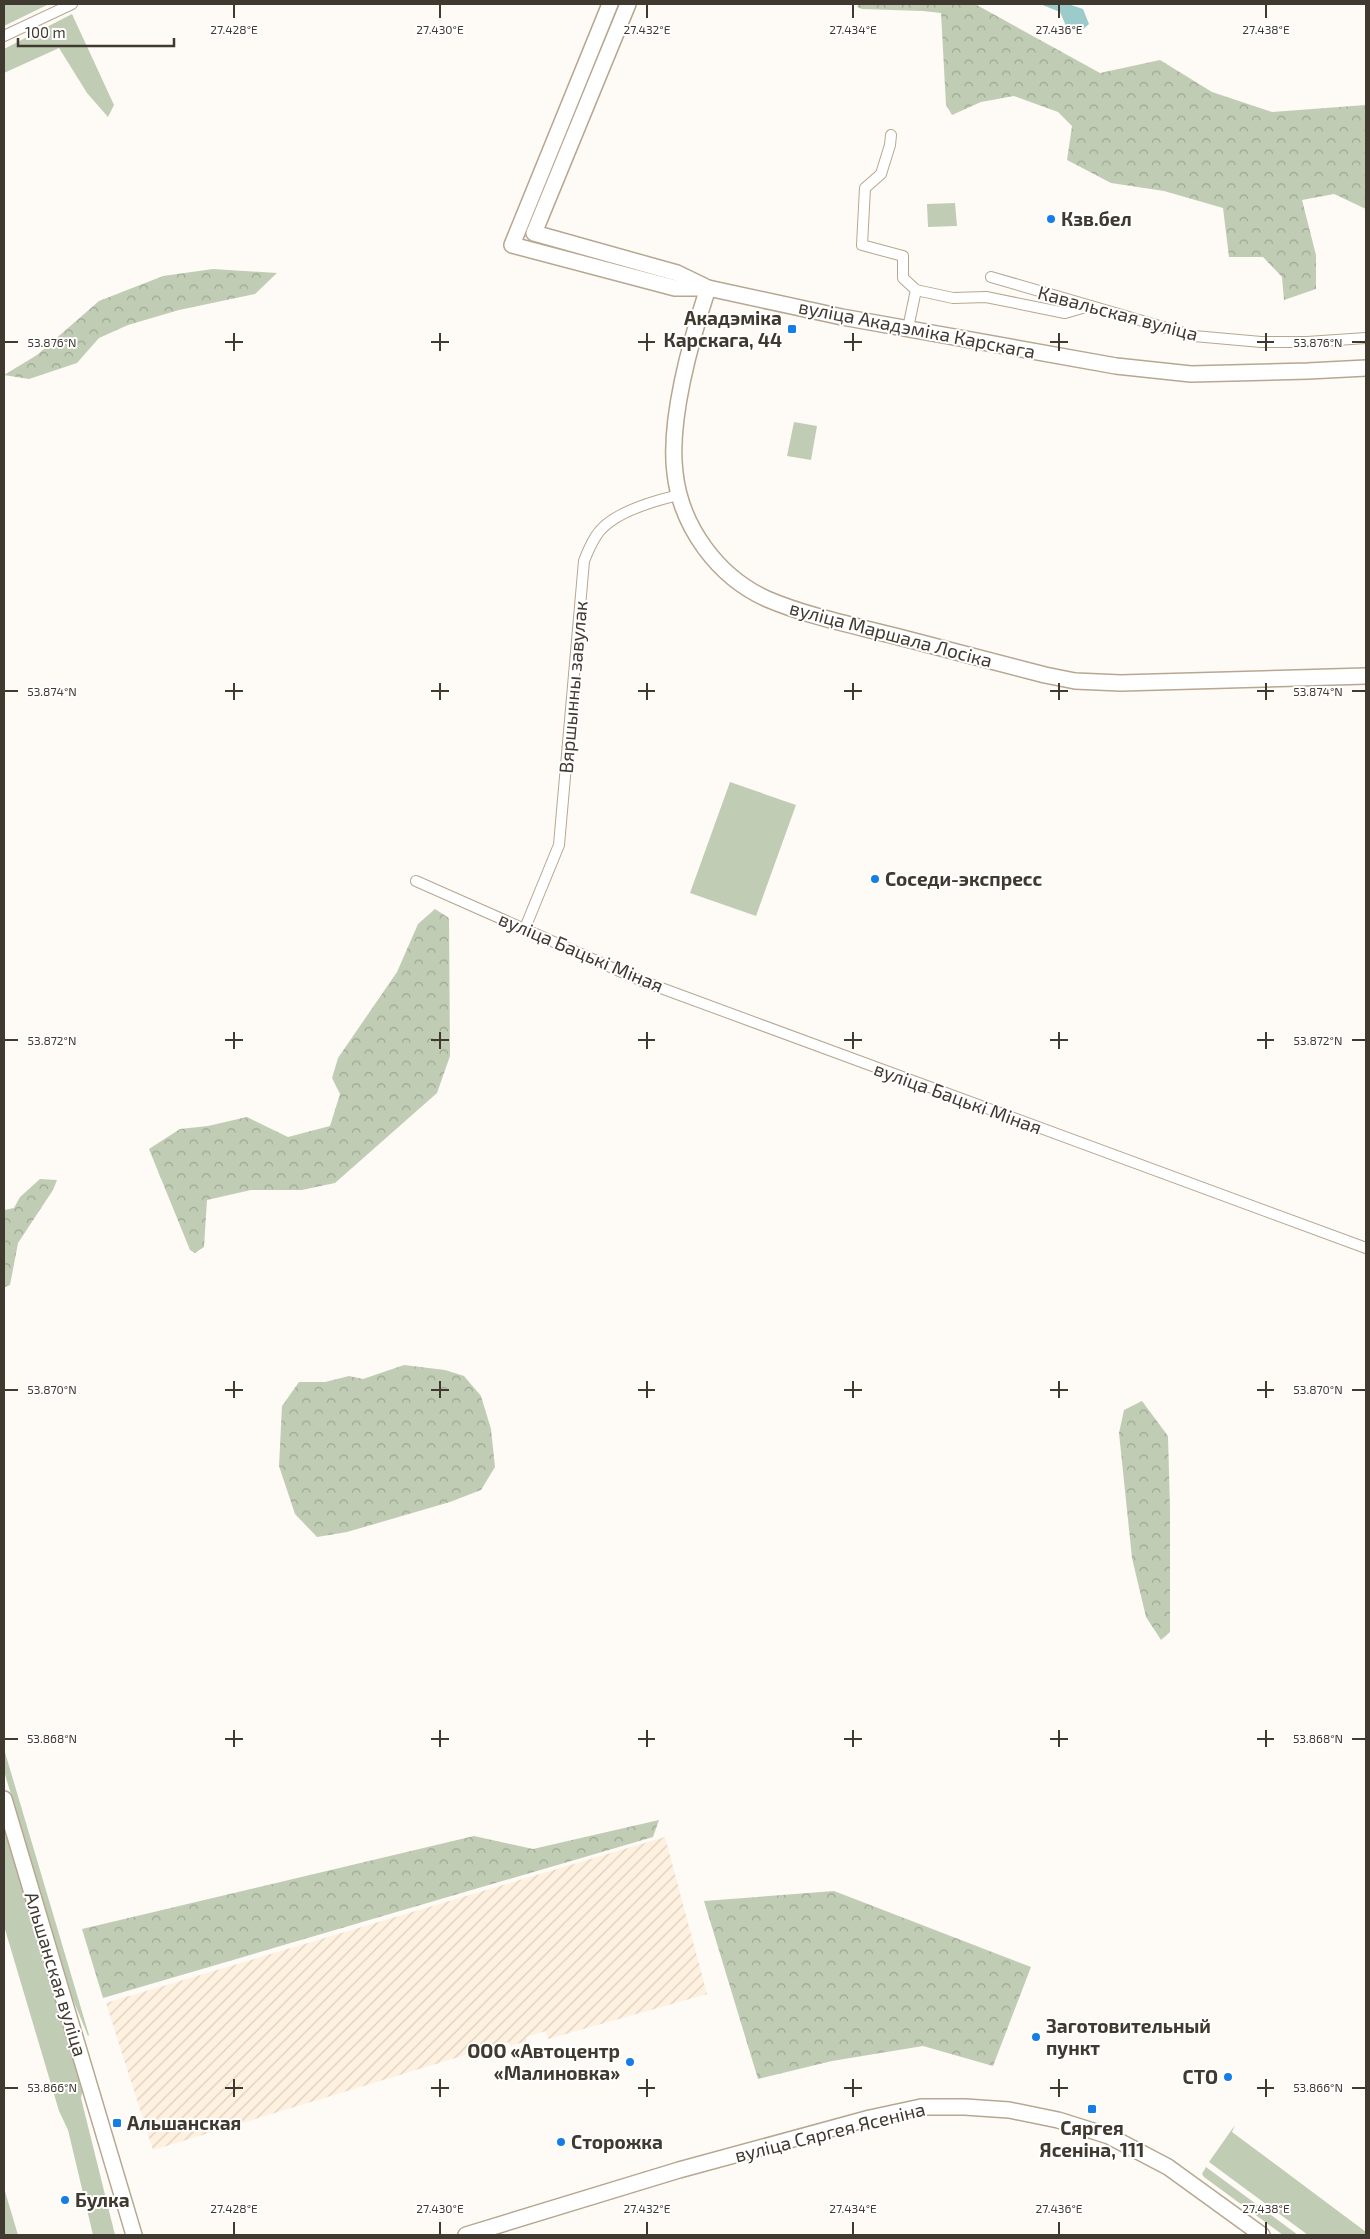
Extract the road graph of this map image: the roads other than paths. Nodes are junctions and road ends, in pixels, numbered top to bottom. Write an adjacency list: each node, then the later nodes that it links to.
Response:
1 (72, 4): 4 (street)
2 (610, 4): 7 (main road)
3 (628, 4): 6 (main road)
4 (4, 36)
5 (891, 136): 10 (street)
6 (534, 232): 7 (main road); 9 (main road)
7 (527, 249): 9 (main road)
8 (991, 277): 11 (street, Кавальская вуліца)
9 (708, 288): 12 (main road, вуліца Акадэміка Карскага); 15 (main road, вуліца Маршала Лосіка)
10 (916, 290): 11 (street); 12 (street)
11 (1087, 306): 13 (street, Кавальская вуліца)
12 (908, 328): 14 (main road, вуліца Акадэміка Карскага)
13 (1366, 338)
14 (1366, 368)
15 (679, 495): 16 (main road, вуліца Маршала Лосіка); 18 (street, Вяршынны завулак)
16 (1366, 676)
17 (416, 881): 18 (street, вуліца Бацькі Міная)
18 (525, 928): 19 (street, вуліца Бацькі Міная)
19 (1366, 1248)
20 (4, 1799): 21 (main road, Альшанская вуліца)
21 (134, 2235)
22 (466, 2235): 23 (main road, вуліца Сяргея Ясеніна)
23 (1262, 2235)

